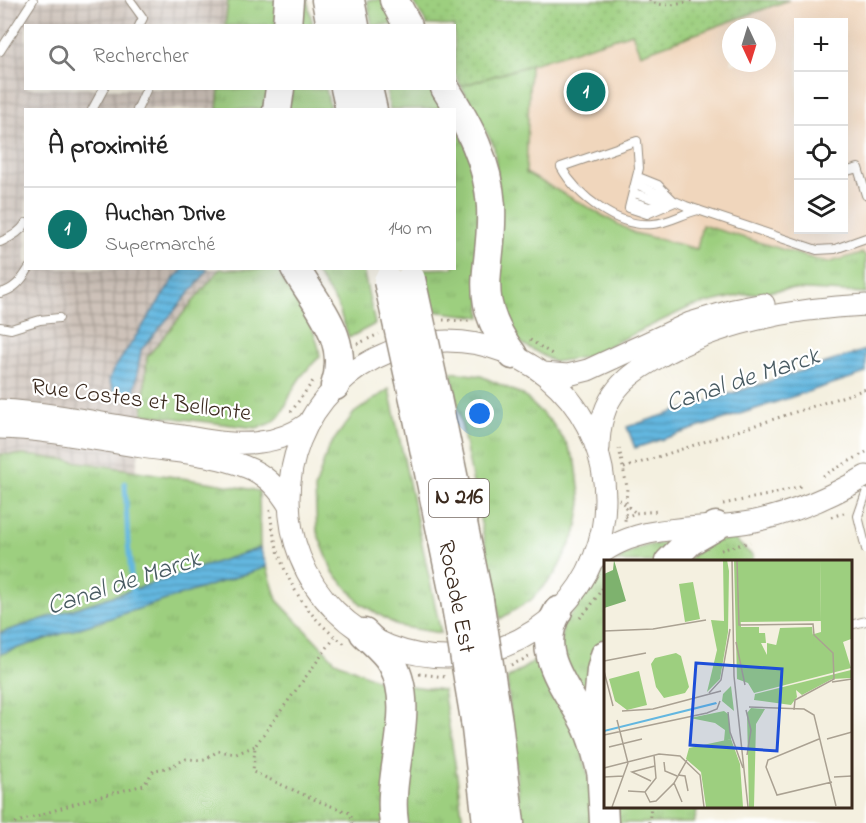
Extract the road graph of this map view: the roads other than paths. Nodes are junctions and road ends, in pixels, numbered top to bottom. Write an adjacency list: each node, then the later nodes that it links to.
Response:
1 (33, 0): 12 (lane)
2 (130, 0): 7 (lane)
3 (289, 0): 8 (highway)
4 (326, 0): 9 (highway)
5 (350, 0): 10 (highway)
6 (394, 0): 11 (highway)
7 (143, 23)
8 (287, 24)
9 (331, 24)
10 (355, 24)
11 (407, 24)
12 (0, 51)
13 (103, 90): 19 (lane)
14 (146, 90): 20 (lane)
15 (280, 90): 21 (highway)
16 (345, 90): 22 (highway)
17 (368, 90): 23 (highway)
18 (446, 90): 39 (highway)
19 (93, 108)
20 (138, 108)
21 (277, 108)
22 (350, 108)
23 (373, 108)
24 (848, 171): 26 (lane)
25 (635, 189): 27 (lane); 27 (lane); 27 (lane); 28 (lane)
26 (866, 195)
27 (675, 202): 28 (lane)
28 (698, 210): 30 (lane)
29 (24, 226): 31 (lane)
30 (866, 238)
31 (0, 242)
32 (29, 270): 35 (lane)
33 (296, 270): 41 (highway)
34 (398, 274): 58 (highway, Rocade Est / N 216, bridge)
35 (0, 293)
36 (866, 305): 40 (main road); 45 (main road)
37 (59, 318): 38 (lane)
38 (0, 327)
39 (513, 355): 40 (main road); 41 (main road)
40 (543, 373): 45 (main road)
41 (336, 386): 43 (main road)
42 (0, 410): 43 (main road, Rue Costes et Bellonte)
43 (307, 424): 48 (main road)
44 (0, 428): 48 (main road, Rue Costes et Bellonte)
45 (599, 455): 52 (main road)
46 (866, 476): 49 (main road)
47 (866, 493): 50 (lane)
48 (288, 506): 56 (main road)
49 (716, 516): 51 (highway); 52 (main road)
50 (866, 549)
51 (671, 560)
52 (592, 562): 53 (main road)
53 (558, 611): 56 (main road); 59 (highway)
54 (866, 621): 55 (lane)
55 (851, 625)
56 (363, 633): 60 (highway)
57 (604, 659): 59 (highway)
58 (487, 721): 61 (highway, Rocade Est / N 216); 62 (highway, Rocade Est / N 216)
59 (601, 771): 63 (highway)
60 (394, 823)
61 (487, 823)
62 (510, 823)
63 (604, 823)

